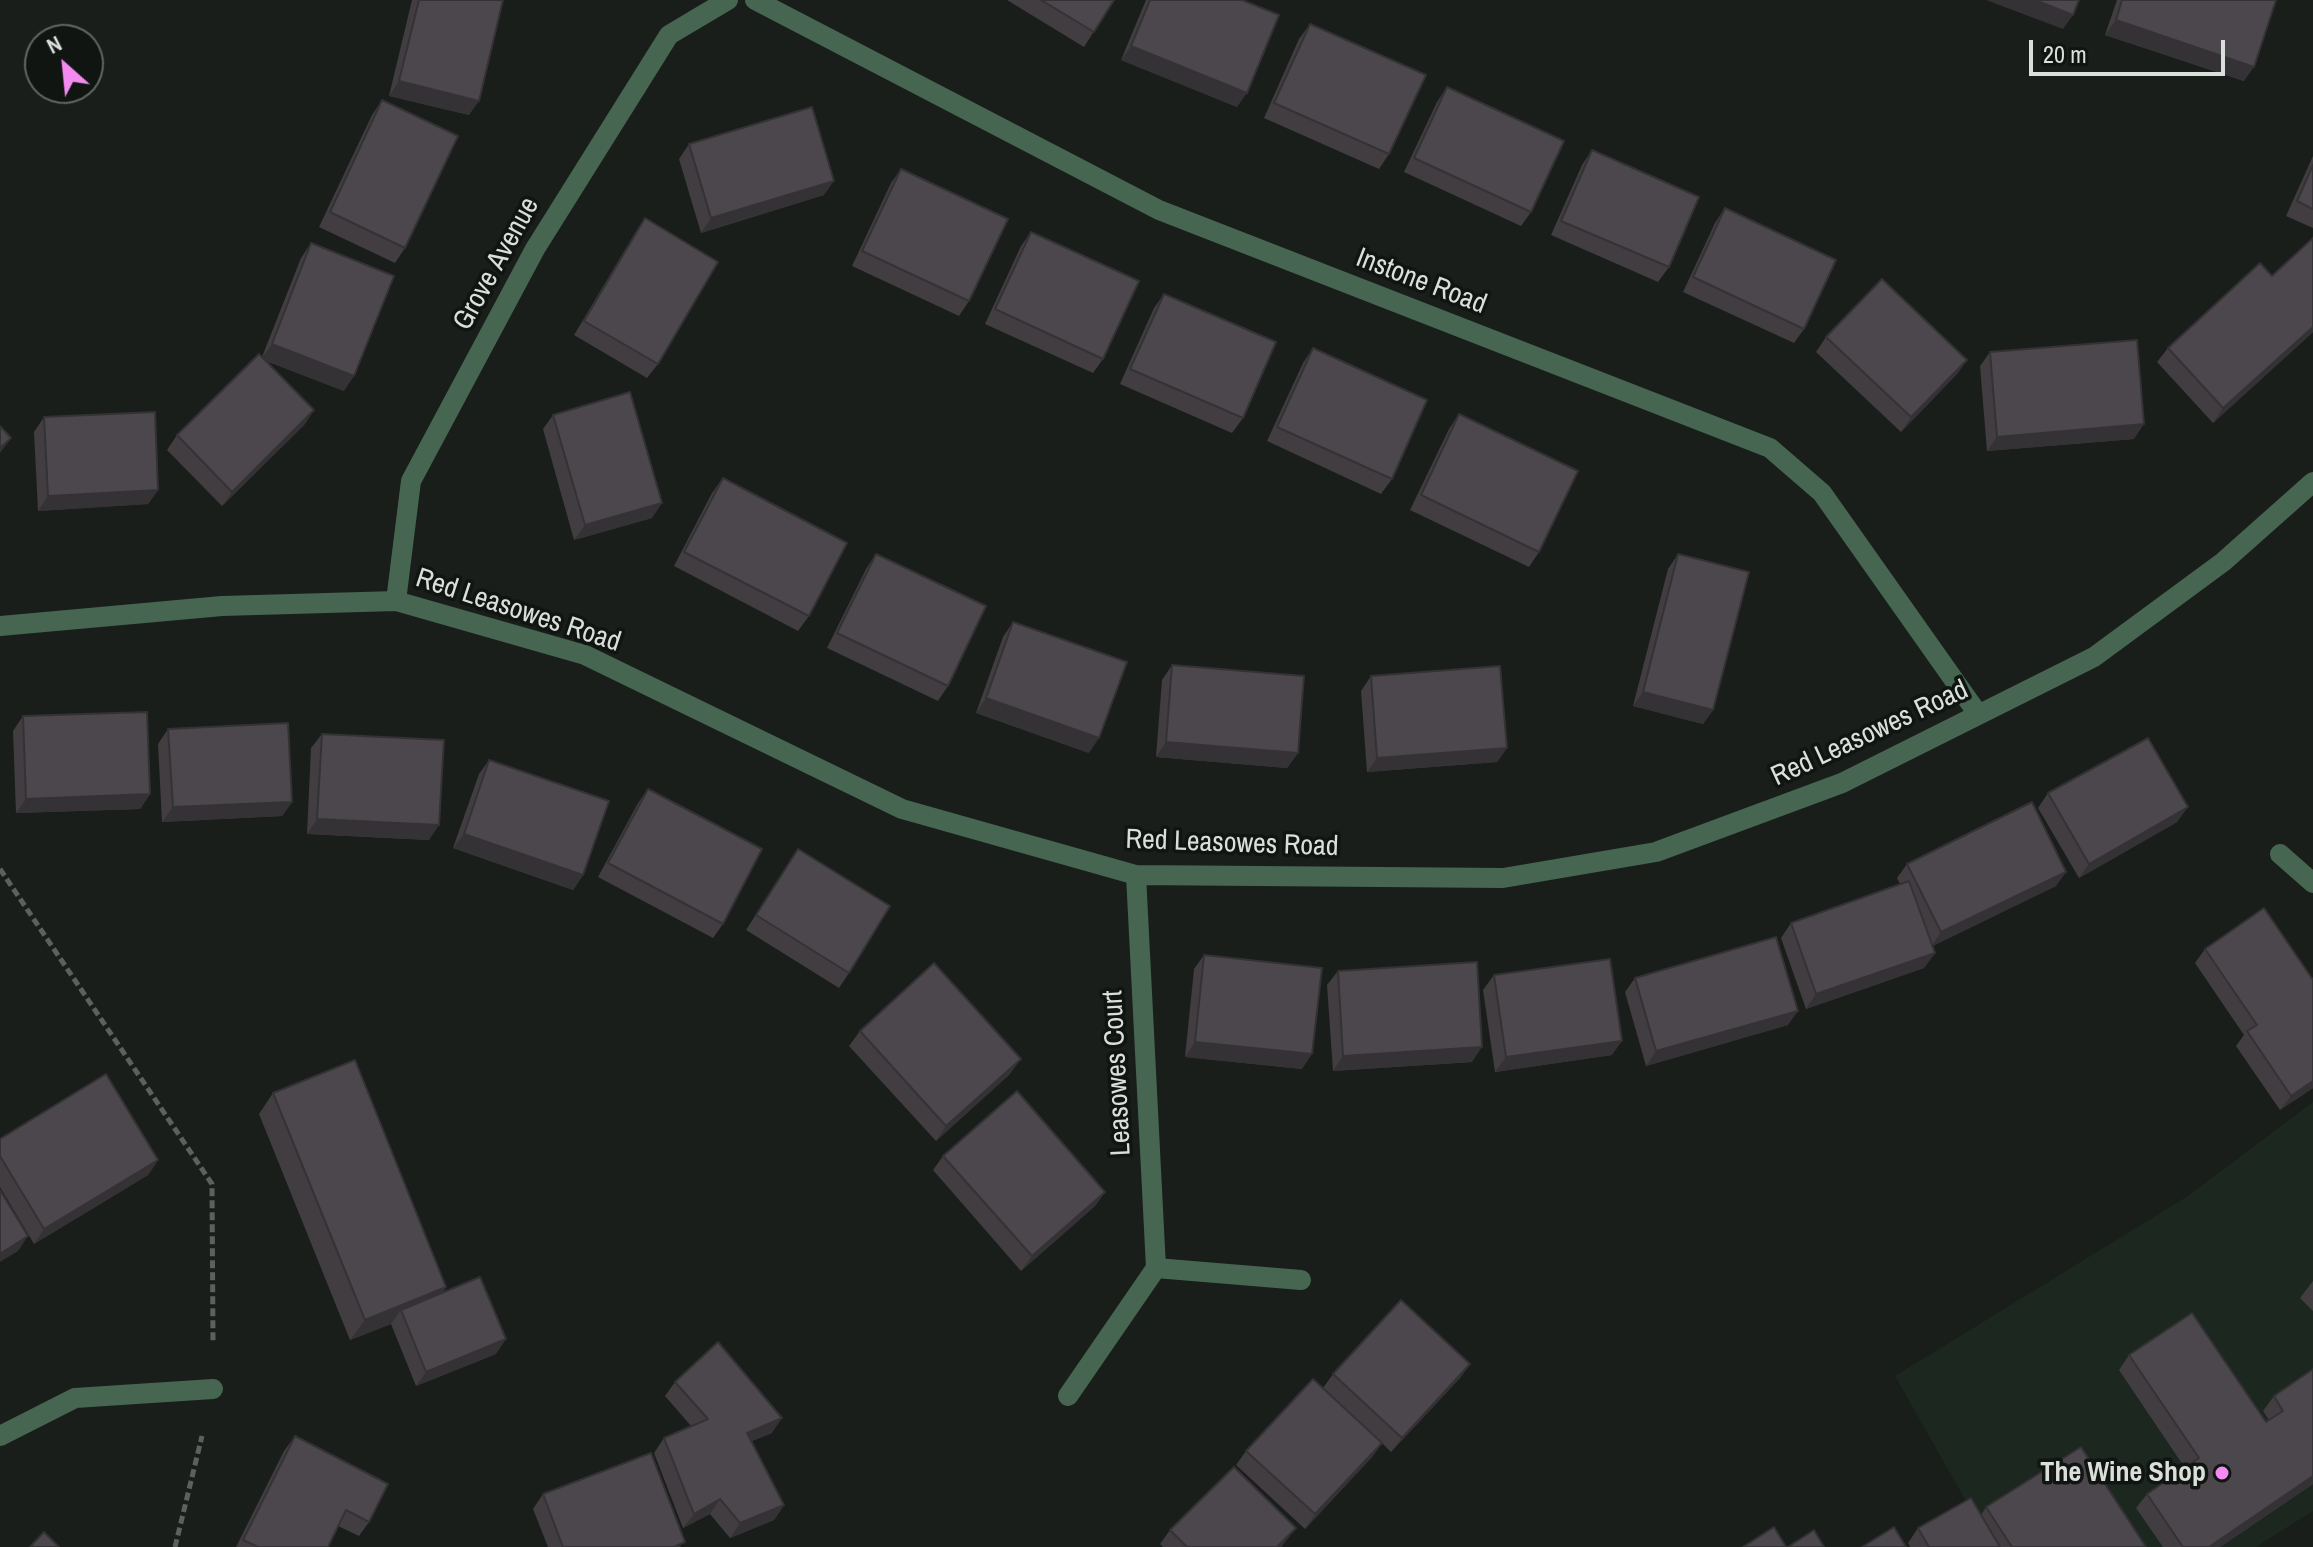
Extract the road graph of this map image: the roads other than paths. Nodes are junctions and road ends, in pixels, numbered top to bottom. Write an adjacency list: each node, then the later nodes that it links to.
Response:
1 (728, 0): 4 (street, Grove Avenue)
2 (755, 0): 6 (street, Instone Road)
3 (2313, 482): 6 (street, Red Leasowes Road)
4 (396, 601): 5 (street, Red Leasowes Road); 8 (street, Red Leasowes Road)
5 (0, 626)
6 (1978, 714): 8 (street, Red Leasowes Road)
7 (2280, 854): 9 (street)
8 (1136, 875): 10 (street, Leasowes Court)
9 (2313, 883)
10 (1156, 1268): 11 (street); 13 (street)
11 (1301, 1280)
12 (213, 1389): 14 (street)
13 (1068, 1396)
14 (0, 1436)

